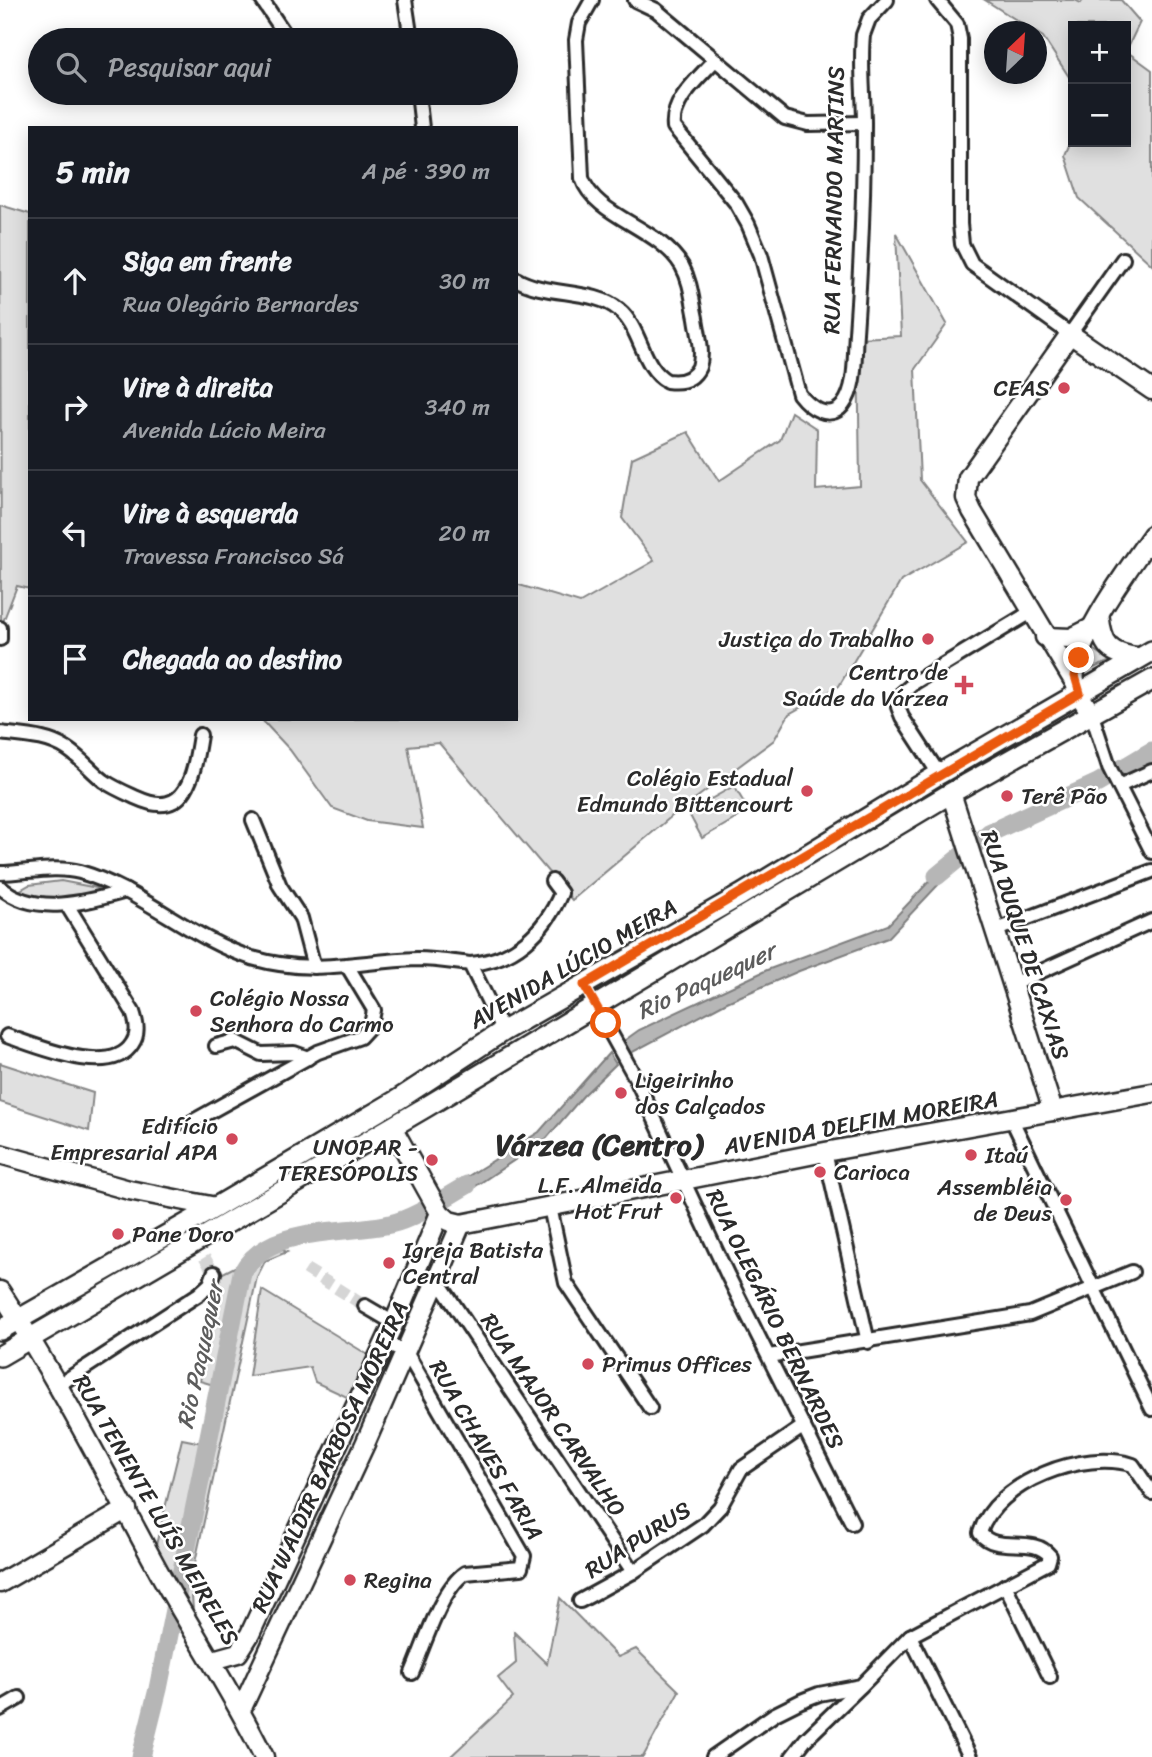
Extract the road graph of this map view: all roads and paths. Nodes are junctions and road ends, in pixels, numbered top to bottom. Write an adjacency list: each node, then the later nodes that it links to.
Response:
1 (262, 0): 7 (street)
2 (405, 0): 8 (street)
3 (592, 0): 14 (street)
4 (887, 0): 11 (street, RUA FERNANDO MARTINS)
5 (937, 0): 15 (street)
6 (643, 1): 9 (street)
7 (281, 28)
8 (409, 28)
9 (715, 60): 11 (street); 11 (street, RUA FERNANDO MARTINS)
10 (419, 105): 12 (street)
11 (864, 123)
12 (422, 126)
13 (1123, 259): 15 (street)
14 (518, 280)
15 (1070, 334): 16 (main road); 18 (main road)
16 (1152, 390)
17 (1152, 535): 19 (main road)
18 (1031, 612): 21 (main road); 30 (street)
19 (1095, 623): 21 (main road); 23 (main road); 25 (main road)
20 (0, 628): 22 (street)
21 (1045, 637): 25 (main road)
22 (0, 639)
23 (1146, 654): 25 (main road, AVENIDA LÚCIO MEIRA)
24 (1152, 680): 26 (main road, AVENIDA LÚCIO MEIRA)
25 (1077, 688): 26 (main road); 30 (main road, AVENIDA LÚCIO MEIRA)
26 (1092, 715): 31 (street); 32 (main road, AVENIDA LÚCIO MEIRA)
27 (0, 733): 28 (street)
28 (200, 735)
29 (1152, 771): 31 (street)
30 (939, 774): 46 (main road, AVENIDA LÚCIO MEIRA)
31 (1118, 784): 34 (street)
32 (951, 793): 42 (main road, RUA DUQUE DE CAXIAS); 48 (main road, AVENIDA LÚCIO MEIRA)
33 (253, 820): 44 (street)
34 (1152, 852)
35 (1152, 871): 42 (street)
36 (0, 873): 39 (street)
37 (552, 881): 43 (street)
38 (0, 887): 40 (street)
39 (126, 891): 40 (street); 44 (street)
40 (67, 905): 50 (street)
41 (1152, 921): 47 (street)
42 (994, 931): 47 (main road, RUA DUQUE DE CAXIAS)
43 (470, 964): 45 (street); 49 (street)
44 (314, 967): 45 (street)
45 (348, 968): 52 (street)
46 (584, 985): 48 (street, RUA OLEGÁRIO BERNARDES); 49 (main road, AVENIDA LÚCIO MEIRA)
47 (1011, 985): 54 (main road, RUA DUQUE DE CAXIAS)
48 (595, 1004): 57 (main road, AVENIDA LÚCIO MEIRA); 60 (street, RUA OLEGÁRIO BERNARDES)
49 (503, 1031): 62 (main road, AVENIDA LÚCIO MEIRA)
50 (7, 1036)
51 (216, 1046): 52 (street)
52 (308, 1058): 56 (street)
53 (1152, 1093): 54 (main road, AVENIDA DELFIM MOREIRA)
54 (1053, 1111): 55 (main road, AVENIDA DELFIM MOREIRA)
55 (1012, 1121): 58 (main road, AVENIDA DELFIM MOREIRA); 70 (street)
56 (188, 1124)
57 (392, 1127): 61 (main road); 76 (main road, AVENIDA LÚCIO MEIRA)
58 (825, 1152): 60 (main road, AVENIDA DELFIM MOREIRA); 78 (street)
59 (0, 1154): 62 (main road)
60 (684, 1181): 63 (main road, AVENIDA DELFIM MOREIRA); 81 (street, RUA OLEGÁRIO BERNARDES)
61 (435, 1205): 64 (main road); 65 (main road, RUA WALDIR BARBOSA MOREIRA); 66 (street)
62 (216, 1207): 73 (main road, AVENIDA LÚCIO MEIRA)
63 (550, 1207): 64 (main road, AVENIDA DELFIM MOREIRA); 83 (street)
64 (461, 1224): 66 (main road, RUA WALDIR BARBOSA MOREIRA)
65 (432, 1237): 66 (main road); 74 (main road, RUA WALDIR BARBOSA MOREIRA)
66 (452, 1246): 69 (main road, RUA WALDIR BARBOSA MOREIRA)
67 (1132, 1272): 70 (street)
68 (214, 1273): 82 (street)
69 (438, 1281): 79 (main road, RUA WALDIR BARBOSA MOREIRA); 91 (street, RUA MAJOR CARVALHO)
70 (1092, 1289): 78 (street); 84 (street)
71 (0, 1291): 73 (main road, RUA TENENTE LUÍS MEIRELES)
72 (365, 1306): 74 (street)
73 (18, 1319): 75 (main road, AVENIDA LÚCIO MEIRA); 76 (main road, RUA TENENTE LUÍS MEIRELES)
74 (394, 1323): 77 (main road, RUA WALDIR BARBOSA MOREIRA)
75 (0, 1330)
76 (30, 1338): 80 (main road, AVENIDA LÚCIO MEIRA); 82 (main road, RUA TENENTE LUÍS MEIRELES)
77 (384, 1342): 79 (street); 86 (main road, RUA WALDIR BARBOSA MOREIRA)
78 (868, 1342): 81 (street)
79 (406, 1352): 87 (main road, RUA WALDIR BARBOSA MOREIRA); 97 (street, RUA CHAVES FARIA)
80 (0, 1356)
81 (769, 1356): 85 (street, RUA OLEGÁRIO BERNARDES)
82 (57, 1386): 89 (main road, RUA TENENTE LUÍS MEIRELES)
83 (650, 1408)
84 (1152, 1409)
85 (804, 1426): 90 (street, RUA OLEGÁRIO BERNARDES); 91 (street, RUA PURUS)
86 (342, 1433): 87 (main road); 96 (main road, RUA WALDIR BARBOSA MOREIRA)
87 (365, 1444): 102 (main road, RUA WALDIR BARBOSA MOREIRA)
88 (1152, 1493): 93 (street)
89 (127, 1509): 92 (main road); 96 (main road, RUA TENENTE LUÍS MEIRELES)
90 (852, 1523)
91 (633, 1572): 94 (street, RUA PURUS)
92 (0, 1583)
93 (1005, 1585): 95 (street); 98 (street)
94 (580, 1601)
95 (910, 1636): 99 (street); 106 (street)
96 (213, 1660): 102 (main road, RUA TENENTE LUÍS MEIRELES)
97 (412, 1673)
98 (1050, 1677)
99 (861, 1686): 104 (street); 105 (street)
100 (19, 1698): 101 (street)
101 (0, 1709)
102 (241, 1710): 103 (main road, RUA TENENTE LUÍS MEIRELES)
103 (264, 1757)
104 (713, 1757)
105 (792, 1757)
106 (970, 1757)

